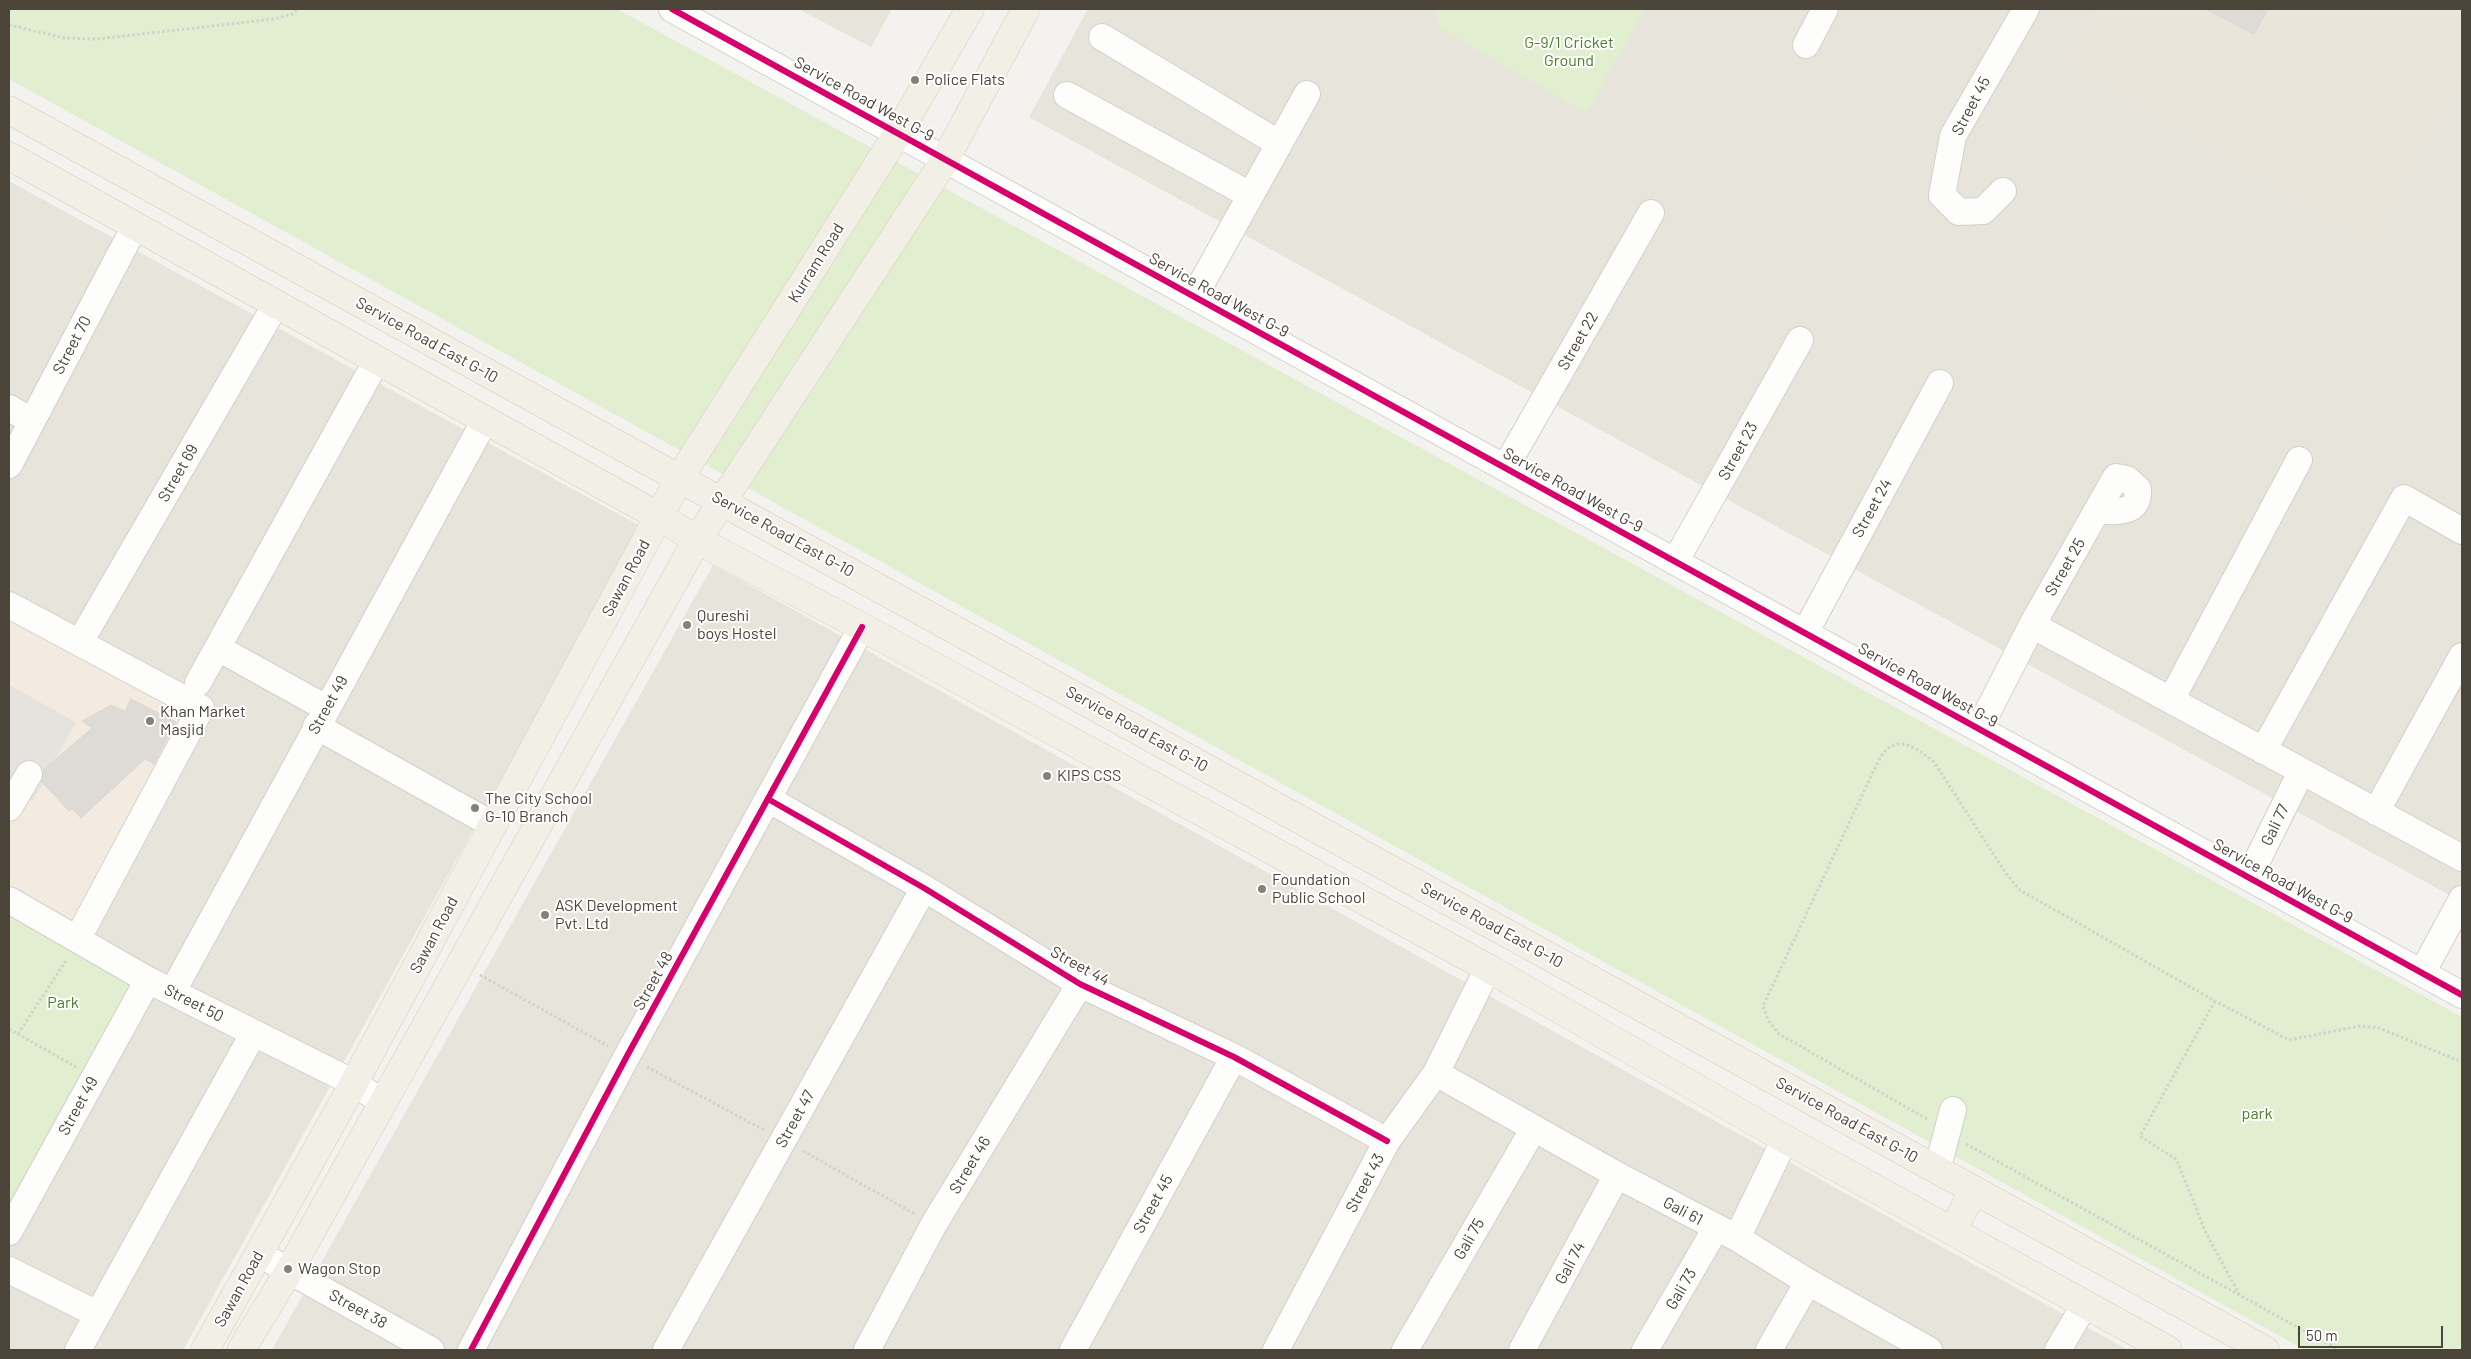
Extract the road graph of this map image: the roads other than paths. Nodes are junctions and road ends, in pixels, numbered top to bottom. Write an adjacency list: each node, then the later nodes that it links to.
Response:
1 (672, 9): 11 (street, Service Road West G-9)
2 (970, 9): 11 (main road, Kurram Road)
3 (1026, 9): 14 (main road)
4 (1825, 9): 7 (street)
5 (2026, 9): 15 (street, Street 45)
6 (1102, 37): 12 (street)
7 (1806, 45)
8 (1307, 94): 12 (street)
9 (1067, 95): 16 (street)
10 (9, 110): 30 (main road, Service Road East G-10)
11 (898, 133): 14 (street, Service Road West G-9); 30 (main road, Kurram Road)
12 (1278, 143): 16 (street)
13 (9, 156): 18 (main road)
14 (945, 160): 19 (street, Service Road West G-9); 31 (main road, Sawan Road)
15 (2003, 191)
16 (1250, 195): 19 (street)
17 (1651, 213): 29 (street, Street 22)
18 (135, 226): 20 (main road); 25 (street, Street 70)
19 (1194, 297): 29 (street, Service Road West G-9)
20 (276, 304): 22 (main road); 41 (street, Street 69)
21 (1800, 340): 36 (street, Street 23)
22 (378, 360): 26 (main road); 42 (street)
23 (1940, 383): 40 (street, Street 24)
24 (9, 408): 25 (street)
25 (32, 420): 28 (street, Street 70)
26 (485, 420): 33 (main road); 46 (street, Street 49)
27 (2299, 460): 45 (street)
28 (9, 464)
29 (1505, 468): 36 (street, Service Road West G-9)
30 (680, 479): 31 (main road, Service Road East G-10); 33 (main road, Kurram Road)
31 (722, 500): 35 (main road, Sawan Road); 76 (main road, Service Road East G-10)
32 (2103, 505): 38 (street, Street 25)
33 (660, 517): 35 (main road); 54 (main road, Sawan Road)
34 (2462, 531): 48 (street)
35 (697, 540): 39 (main road); 71 (main road, Sawan Road)
36 (1675, 562): 40 (street, Service Road West G-9)
37 (9, 605): 41 (street)
38 (2032, 625): 45 (street); 47 (street, Street 25)
39 (862, 627): 51 (street, Street 48); 61 (main road)
40 (1805, 633): 47 (street, Service Road West G-9)
41 (80, 642): 60 (street)
42 (218, 648): 44 (street); 46 (street)
43 (2462, 656): 53 (street)
44 (198, 684)
45 (2171, 700): 48 (street)
46 (321, 717): 54 (street); 65 (street, Street 49)
47 (1979, 729): 56 (street, Service Road West G-9)
48 (2263, 752): 49 (street)
49 (2301, 772): 53 (street); 56 (street, Gali 77)
50 (29, 774): 52 (street)
51 (768, 799): 57 (street, Street 44); 93 (street, Street 48)
52 (9, 808)
53 (2376, 812): 55 (street)
54 (493, 825): 70 (main road, Sawan Road)
55 (2462, 858)
56 (2249, 877): 62 (street, Service Road West G-9)
57 (924, 888): 64 (street, Street 44); 94 (street, Street 47)
58 (2462, 899): 62 (street)
59 (9, 900): 60 (street, Street 50)
60 (74, 947): 63 (street, Street 50)
61 (1488, 968): 69 (street, Street 43); 74 (main road)
62 (2422, 973): 66 (street, Service Road West G-9)
63 (148, 980): 65 (street, Street 50); 80 (street, Street 49)
64 (1080, 984): 68 (street, Street 44); 95 (street, Street 46)
65 (173, 991): 67 (street, Street 50)
66 (2462, 995)
67 (253, 1034): 70 (street, Street 50); 87 (street)
68 (1234, 1057): 75 (street, Street 44); 96 (street, Street 45)
69 (1436, 1073): 73 (street, Gali 61); 75 (street, Street 43)
70 (354, 1083): 71 (street, Street 50); 82 (main road, Sawan Road)
71 (382, 1102): 84 (main road, Sawan Road)
72 (1950, 1121): 76 (street)
73 (1534, 1128): 77 (street, Gali 61); 98 (street, Gali 75)
74 (1785, 1139): 79 (main road); 81 (street, Gali 73)
75 (1387, 1141): 97 (street, Street 43)
76 (1938, 1170): 78 (main road, Service Road East G-10)
77 (1617, 1175): 81 (street, Gali 61); 99 (street, Gali 74)
78 (1974, 1190): 79 (main road); 105 (main road, Service Road East G-10)
79 (1952, 1231): 86 (main road)
80 (9, 1232)
81 (1726, 1233): 85 (street, Gali 61); 100 (street, Gali 73)
82 (259, 1254): 84 (street, Street 38); 90 (main road, Sawan Road)
83 (9, 1270): 87 (street)
84 (289, 1271): 91 (main road, Sawan Road); 92 (street, Street 38)
85 (1808, 1282): 88 (street, Gali 61); 101 (street)
86 (2085, 1304): 103 (street); 104 (main road)
87 (97, 1314): 89 (street)
88 (1894, 1342): 102 (street, Gali 61)
89 (78, 1350)
90 (205, 1350)
91 (241, 1350)
92 (431, 1350)
93 (471, 1350)
94 (666, 1350)
95 (867, 1350)
96 (1073, 1350)
97 (1276, 1350)
98 (1405, 1350)
99 (1522, 1350)
100 (1645, 1350)
101 (1770, 1350)
102 (1929, 1350)
103 (2058, 1350)
104 (2168, 1350)
105 (2265, 1350)

